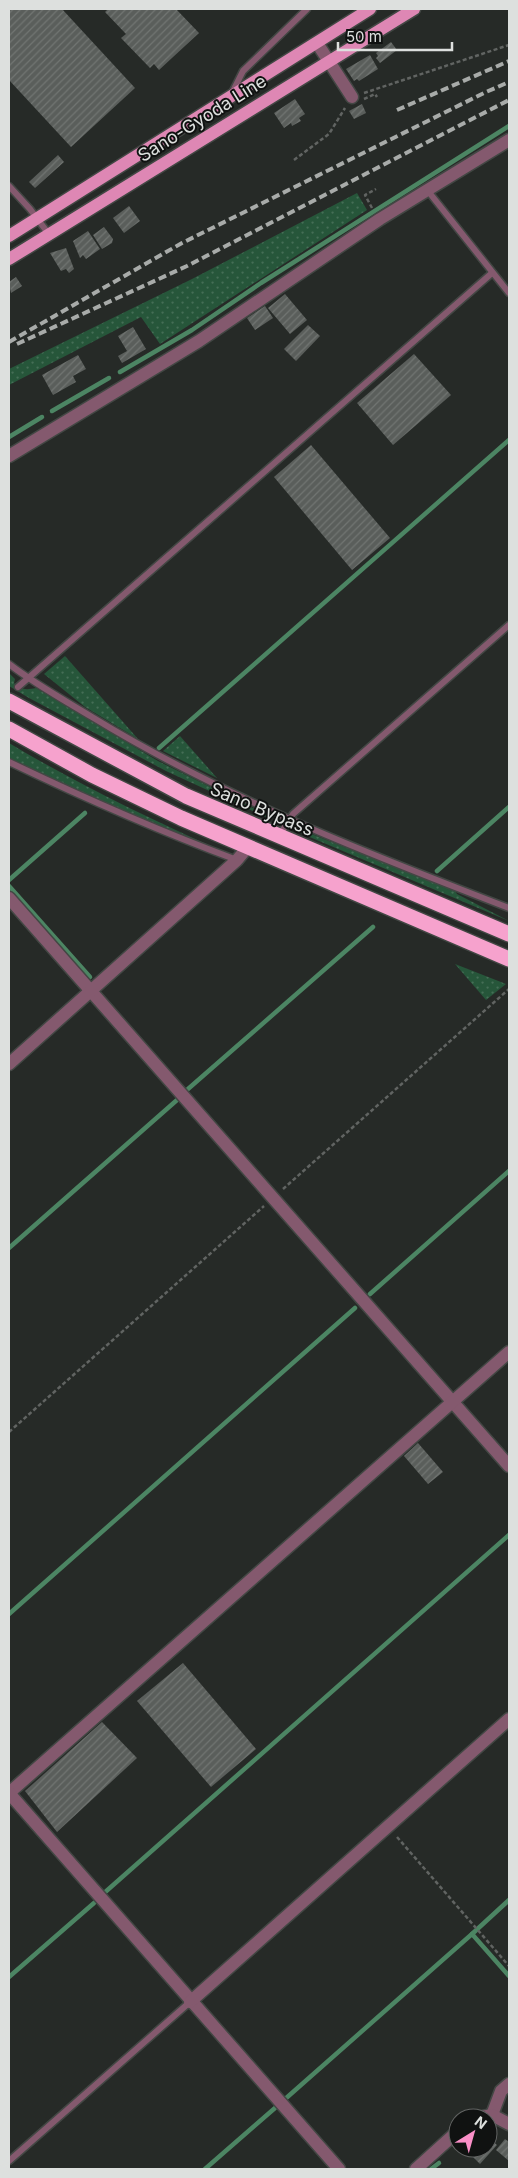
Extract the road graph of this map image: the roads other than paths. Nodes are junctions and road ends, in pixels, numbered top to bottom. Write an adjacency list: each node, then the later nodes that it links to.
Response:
1 (307, 9): 6 (lane)
2 (370, 9): 4 (main road, Sano-Gyoda Line)
3 (414, 9): 5 (main road, Sano-Gyoda Line)
4 (317, 42): 5 (street); 6 (main road, Sano-Gyoda Line)
5 (329, 61): 7 (street); 12 (main road, Sano-Gyoda Line)
6 (231, 96): 11 (main road, Sano-Gyoda Line)
7 (352, 97)
8 (509, 140): 10 (street)
9 (9, 186): 11 (lane)
10 (428, 192): 15 (lane); 17 (street)
11 (37, 219): 12 (lane); 13 (main road, Sano-Gyoda Line)
12 (48, 233): 14 (main road, Sano-Gyoda Line)
13 (9, 236)
14 (9, 259)
15 (492, 273): 16 (lane); 20 (lane)
16 (509, 293)
17 (9, 456)
18 (509, 625): 25 (lane)
19 (9, 664): 20 (lane)
20 (30, 678): 21 (lane); 25 (lane)
21 (18, 687)
22 (9, 701): 26 (highway, Sano Bypass)
23 (9, 728): 27 (highway)
24 (9, 762): 28 (lane)
25 (289, 819): 26 (lane); 30 (lane)
26 (279, 837): 31 (highway, Sano Bypass)
27 (248, 848): 28 (street); 32 (highway)
28 (237, 860): 33 (street)
29 (9, 898): 33 (street)
30 (509, 908)
31 (509, 934)
32 (509, 960)
33 (91, 992): 34 (street); 36 (street)
34 (9, 1064)
35 (509, 1352): 36 (street)
36 (452, 1401): 37 (street); 39 (street)
37 (509, 1466)
38 (509, 1719): 40 (street)
39 (9, 1793): 40 (street)
40 (190, 2002): 44 (lane); 45 (street)
41 (509, 2084): 42 (street)
42 (495, 2108)
43 (448, 2140): 46 (street)
44 (9, 2161)
45 (339, 2169)
46 (416, 2169)

